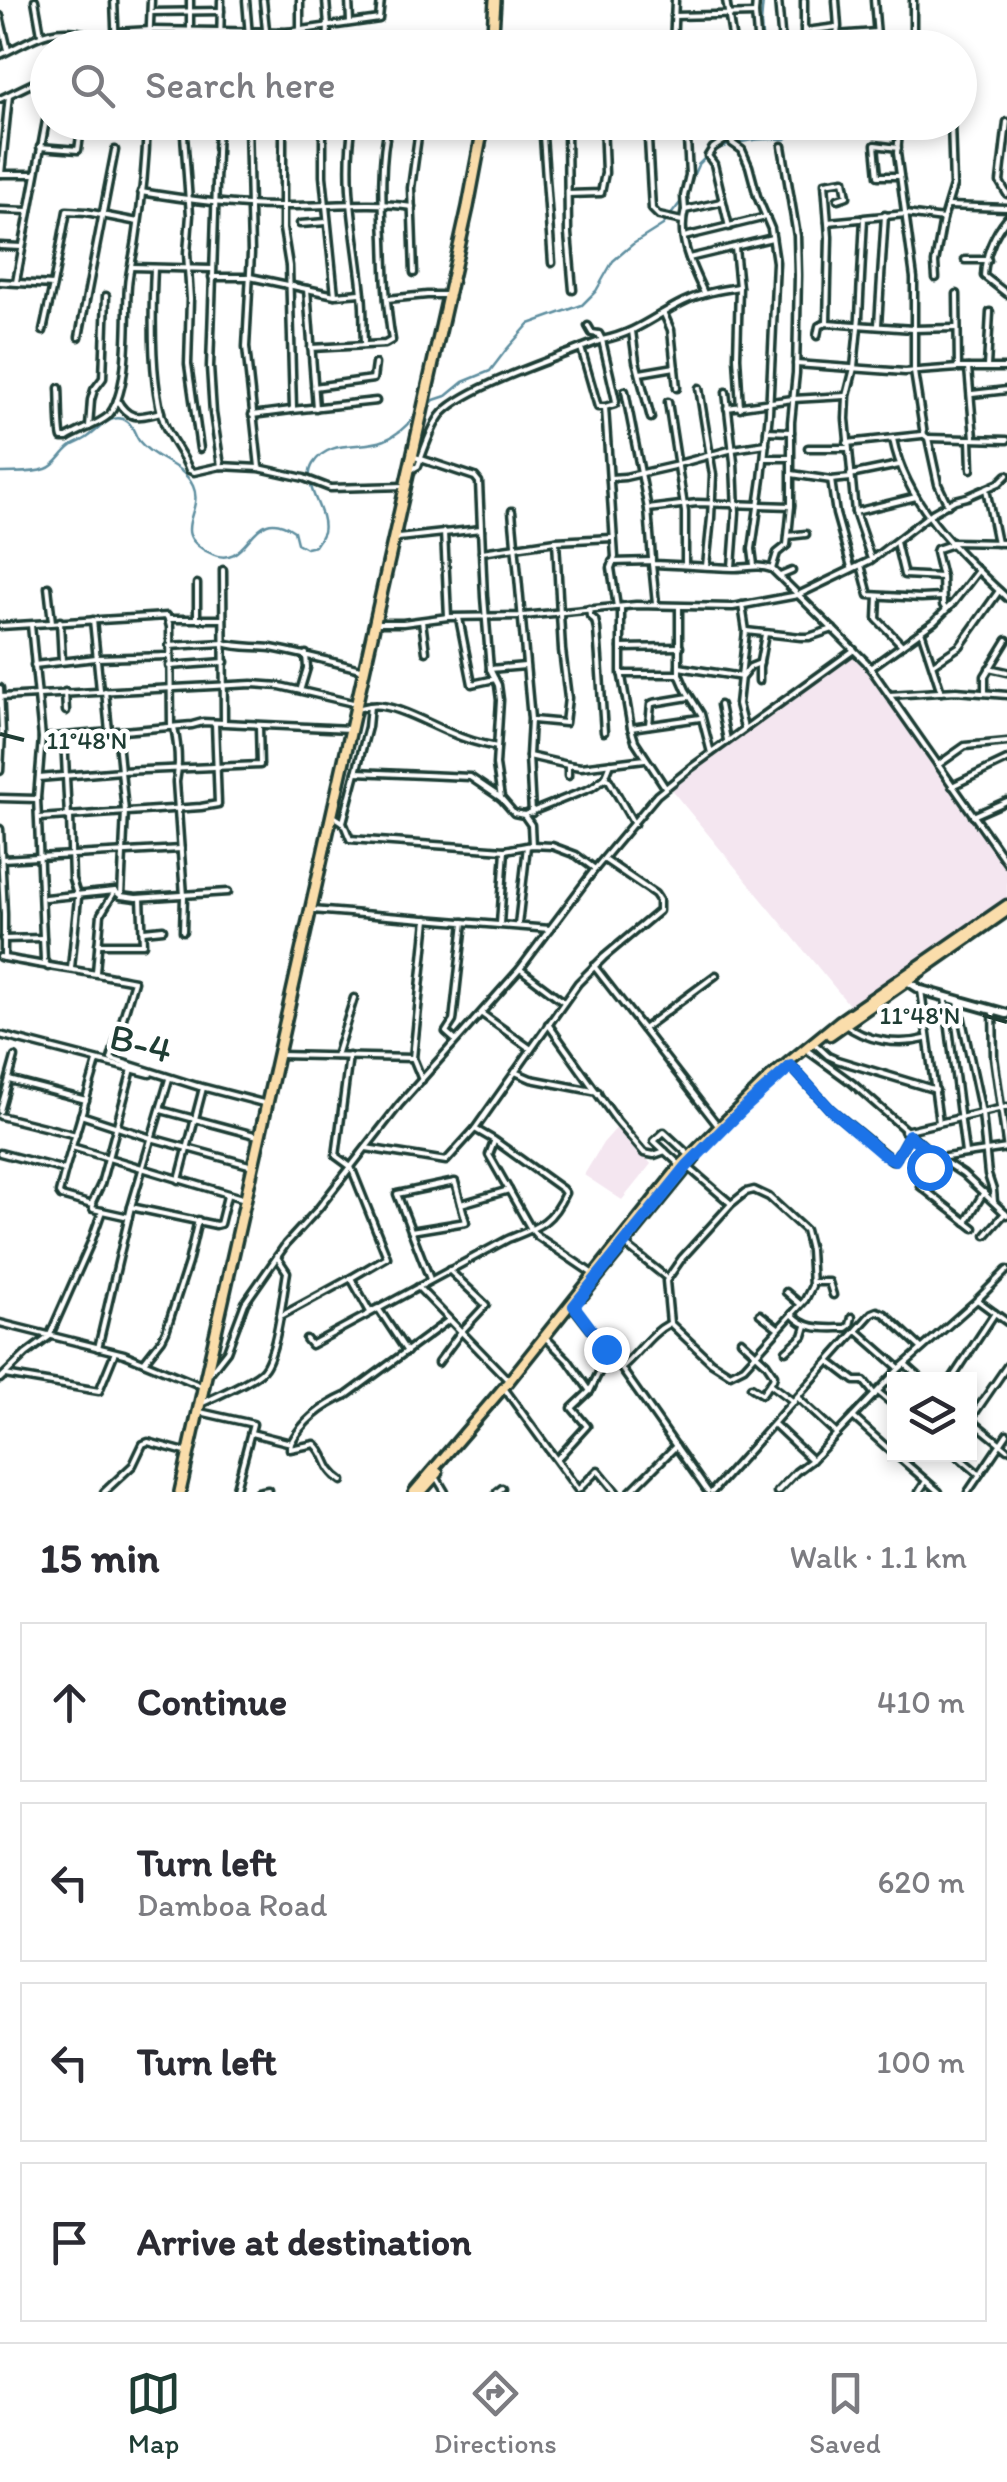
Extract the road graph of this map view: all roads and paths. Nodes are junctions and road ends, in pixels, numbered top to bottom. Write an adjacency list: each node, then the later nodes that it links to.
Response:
1 (34, 0): 32 (street)
2 (114, 0): 33 (street)
3 (151, 0): 22 (street)
4 (190, 0): 21 (street)
5 (222, 0): 23 (street)
6 (246, 0): 37 (street)
7 (263, 0): 38 (street)
8 (300, 0): 39 (street)
9 (326, 0): 29 (street)
10 (349, 0): 28 (street)
11 (381, 0): 28 (street)
12 (495, 0): 41 (highway)
13 (676, 0): 26 (street)
14 (726, 0): 27 (street)
15 (756, 0): 24 (street)
16 (778, 0): 45 (street)
17 (804, 0): 30 (street)
18 (836, 0): 31 (street)
19 (874, 0): 49 (street)
20 (913, 0): 50 (street)
21 (190, 11): 22 (street); 23 (street); 35 (street)
22 (151, 12): 34 (street)
23 (221, 12): 36 (street)
24 (755, 14): 27 (street); 44 (street)
25 (0, 16): 52 (street)
26 (674, 16): 27 (street); 42 (street)
27 (727, 16): 43 (street)
28 (350, 22): 29 (street)
29 (328, 26): 39 (street); 40 (street)
30 (804, 27): 46 (street)
31 (838, 27): 47 (street); 48 (street)
32 (40, 30)
33 (116, 30)
34 (151, 30): 35 (street)
35 (189, 30): 36 (street)
36 (221, 30)
37 (250, 30)
38 (266, 30)
39 (300, 30)
40 (328, 30)
41 (493, 30)
42 (674, 30)
43 (730, 30)
44 (756, 30)
45 (781, 30)
46 (806, 30)
47 (814, 30)
48 (837, 30)
49 (878, 30)
50 (914, 30)
51 (30, 41): 52 (street)
52 (8, 52): 53 (street)
53 (0, 56)
54 (30, 85): 55 (street)
55 (9, 95): 56 (street); 83 (street)
56 (0, 99)
57 (1007, 122): 88 (street)
58 (42, 140): 80 (street)
59 (79, 140): 80 (street)
60 (145, 140): 86 (street)
61 (184, 140): 90 (street)
62 (218, 140): 91 (street)
63 (248, 140): 94 (street)
64 (283, 140): 97 (street)
65 (324, 140): 96 (street)
66 (351, 140): 95 (street)
67 (385, 140): 93 (street)
68 (418, 140): 99 (street)
69 (481, 140): 146 (highway)
70 (543, 140): 125 (street)
71 (567, 140): 87 (street)
72 (604, 140): 87 (street)
73 (648, 140): 111 (street)
74 (687, 140): 103 (street)
75 (721, 140): 92 (street)
76 (730, 140): 107 (street)
77 (899, 140): 81 (street)
78 (952, 140): 98 (street)
79 (782, 146): 166 (street)
80 (40, 147): 84 (street)
81 (898, 148): 85 (street); 85 (street)
82 (115, 150): 106 (street)
83 (0, 174): 84 (street)
84 (37, 174): 102 (street)
85 (900, 176): 104 (street)
86 (141, 192): 90 (street); 112 (street)
87 (568, 194): 140 (street)
88 (1007, 194)
89 (838, 199): 114 (street)
90 (188, 200): 91 (street); 128 (street)
91 (216, 202): 94 (street); 129 (street)
92 (722, 202): 103 (street); 116 (street)
93 (382, 203): 95 (street); 99 (street); 148 (street)
94 (249, 204): 97 (street); 131 (street)
95 (351, 204): 96 (street); 141 (street)
96 (326, 205): 97 (street); 113 (street)
97 (283, 206): 137 (street)
98 (948, 206): 100 (street); 109 (street)
99 (412, 207): 130 (street)
100 (1007, 208)
101 (0, 210): 102 (street)
102 (28, 210): 120 (street)
103 (685, 210): 111 (street)
104 (906, 214): 105 (street); 109 (street); 155 (street)
105 (885, 215): 153 (street); 154 (street)
106 (104, 216): 112 (street); 136 (street); 160 (street)
107 (766, 217): 116 (street); 118 (street)
108 (860, 218): 114 (street)
109 (944, 218): 133 (street)
110 (1007, 218): 124 (street)
111 (682, 221): 117 (street)
112 (138, 222): 126 (street)
113 (328, 222): 115 (street); 145 (street)
114 (828, 222): 151 (street)
115 (300, 224)
116 (729, 227): 117 (street)
117 (684, 236): 122 (street)
118 (772, 238): 121 (street); 188 (street)
119 (0, 246): 120 (street)
120 (22, 247): 135 (street)
121 (735, 248): 122 (street); 138 (street)
122 (689, 258): 142 (street)
123 (964, 260): 124 (street)
124 (988, 260): 144 (street)
125 (552, 263)
126 (131, 267): 127 (street); 185 (street)
127 (154, 268): 128 (street); 194 (street)
128 (189, 268): 129 (street); 207 (street)
129 (212, 269): 132 (street)
130 (414, 273)
131 (250, 276): 132 (street); 137 (street); 195 (street)
132 (212, 277): 215 (street)
133 (936, 278)
134 (0, 282): 135 (street)
135 (16, 283): 136 (street)
136 (53, 284): 157 (street)
137 (290, 285): 139 (street); 193 (street)
138 (739, 287): 142 (street); 192 (street)
139 (307, 289): 145 (street); 163 (street)
140 (573, 290)
141 (362, 293): 145 (street); 162 (street)
142 (704, 293): 150 (street)
143 (957, 294): 156 (street)
144 (1007, 294)
145 (335, 295)
146 (448, 295): 148 (street); 210 (highway)
147 (106, 296): 197 (street)
148 (387, 299): 162 (street)
149 (990, 312): 171 (street)
150 (664, 314): 158 (street); 167 (street)
151 (827, 323): 153 (street); 159 (street)
152 (588, 326): 161 (street)
153 (858, 326): 154 (street); 168 (street)
154 (878, 326): 155 (street)
155 (913, 328): 156 (street); 173 (street)
156 (956, 328): 169 (street)
157 (43, 331)
158 (632, 331): 161 (street); 174 (street)
159 (817, 336)
160 (80, 337)
161 (602, 340): 164 (street); 189 (street)
162 (364, 344): 163 (street)
163 (311, 348): 175 (street)
164 (581, 348): 189 (street); 210 (street)
165 (375, 364): 175 (street)
166 (796, 364): 168 (street); 184 (street)
167 (675, 367): 174 (street); 177 (street)
168 (854, 368): 173 (street); 183 (street)
169 (958, 368): 170 (street); 173 (street)
170 (968, 368): 171 (street); 182 (street)
171 (988, 368): 172 (street)
172 (1007, 368)
173 (914, 372): 200 (street)
174 (639, 374): 196 (street)
175 (314, 386): 190 (street)
176 (59, 388): 197 (street)
177 (677, 388)
178 (699, 388): 209 (street)
179 (1007, 390): 182 (street)
180 (626, 391): 218 (street)
181 (726, 392): 191 (street)
182 (970, 394): 202 (street)
183 (846, 396): 184 (street); 205 (street)
184 (792, 399): 188 (street); 199 (street)
185 (117, 400): 194 (street); 197 (street)
186 (376, 401): 190 (street)
187 (668, 402): 213 (street)
188 (770, 402): 192 (street); 198 (street)
189 (605, 407): 222 (street)
190 (316, 408): 193 (street)
191 (727, 408): 192 (street); 208 (street)
192 (740, 408)
193 (292, 410): 195 (street)
194 (161, 412): 215 (street)
195 (252, 414): 216 (street)
196 (652, 418)
197 (90, 427)
198 (768, 431): 199 (street); 204 (street)
199 (791, 432): 212 (street)
200 (926, 437): 201 (street); 202 (street); 229 (street)
201 (893, 438): 205 (street); 214 (street)
202 (972, 439): 203 (street); 217 (street)
203 (1007, 440)
204 (766, 444): 208 (street); 211 (street)
205 (848, 446): 206 (street); 221 (street)
206 (808, 448)
207 (200, 449)
208 (734, 450): 209 (street); 230 (street)
209 (710, 456): 213 (street); 227 (street)
210 (416, 458): 224 (highway); 237 (street)
211 (764, 458): 212 (street); 231 (street)
212 (792, 458): 219 (street)
213 (678, 464): 218 (street); 228 (street)
214 (899, 465): 221 (street); 226 (street)
215 (221, 466): 216 (street)
216 (259, 468): 224 (street)
217 (971, 468)
218 (641, 472): 222 (street); 233 (street)
219 (792, 474): 223 (street); 232 (street)
220 (1007, 475): 225 (street)
221 (851, 477): 223 (street); 235 (street)
222 (610, 478): 242 (street)
223 (832, 480): 258 (street)
224 (405, 486): 241 (highway)
225 (986, 489): 229 (street); 246 (street)
226 (916, 497): 235 (street); 236 (street)
227 (712, 504): 228 (street); 230 (street); 256 (street)
228 (683, 505): 233 (street); 253 (street)
229 (948, 505): 236 (street)
230 (735, 506): 231 (street); 257 (street)
231 (758, 506): 232 (street); 254 (street)
232 (791, 506): 240 (street)
233 (648, 509): 252 (street)
234 (512, 511): 248 (street)
235 (855, 512): 250 (street)
236 (930, 516): 244 (street); 245 (street)
237 (482, 529): 238 (street); 249 (street)
238 (444, 532): 241 (street); 281 (street)
239 (806, 534): 240 (street)
240 (788, 536): 260 (street)
241 (393, 538): 290 (highway)
242 (612, 538): 243 (street); 251 (street)
243 (556, 541): 248 (street); 278 (street)
244 (896, 542): 250 (street); 264 (street)
245 (951, 543): 246 (street); 262 (street); 264 (street)
246 (997, 543): 247 (street)
247 (1007, 543)
248 (514, 547): 249 (street); 280 (street)
249 (482, 552): 279 (street)
250 (871, 560): 255 (street)
251 (612, 562): 252 (street); 275 (street)
252 (652, 562): 253 (street); 272 (street)
253 (686, 565): 256 (street)
254 (754, 565): 257 (street); 260 (street)
255 (860, 565): 258 (street); 269 (street)
256 (706, 566): 257 (street)
257 (732, 568)
258 (852, 569): 268 (street)
259 (223, 570): 285 (street)
260 (772, 570): 263 (street)
261 (792, 571): 263 (street)
262 (978, 571): 267 (street); 277 (street)
263 (780, 576): 268 (street)
264 (942, 577): 270 (street)
265 (196, 584): 283 (street)
266 (48, 587): 288 (street)
267 (999, 591): 271 (street); 311 (street)
268 (798, 595): 273 (street); 293 (street)
269 (878, 596): 270 (street); 299 (street)
270 (942, 597): 277 (street)
271 (1007, 598)
272 (656, 605): 274 (street); 275 (street)
273 (742, 605): 274 (street); 294 (street)
274 (679, 606): 301 (street)
275 (619, 607): 276 (street); 302 (street)
276 (589, 610): 278 (street); 354 (street)
277 (946, 610): 295 (street)
278 (561, 612): 280 (street); 343 (street)
279 (485, 616): 280 (street); 282 (street); 317 (street)
280 (523, 616): 314 (street)
281 (448, 617): 282 (street); 287 (street)
282 (459, 617): 323 (street)
283 (198, 618): 284 (street); 285 (street)
284 (168, 619): 286 (street); 300 (street)
285 (222, 619): 298 (street)
286 (93, 620): 289 (street); 307 (street)
287 (422, 620): 290 (street); 304 (street)
288 (52, 622): 289 (street); 291 (street)
289 (60, 622): 308 (street)
290 (374, 624): 318 (highway)
291 (30, 625): 292 (street); 312 (street)
292 (0, 626)
293 (832, 628): 296 (street); 303 (street)
294 (746, 631): 296 (street); 322 (street)
295 (921, 632): 299 (street); 311 (street)
296 (765, 634): 310 (street)
297 (1007, 640): 316 (street)
298 (224, 643): 300 (street); 305 (street); 309 (street)
299 (902, 644): 315 (street)
300 (168, 646): 306 (street)
301 (680, 647): 302 (street); 319 (street)
302 (621, 648): 321 (street)
303 (854, 650): 315 (street); 351 (street)
304 (426, 652)
305 (306, 654): 318 (street); 329 (street)
306 (169, 656): 307 (street); 313 (street)
307 (96, 658): 308 (street); 328 (street)
308 (62, 662): 312 (street)
309 (224, 662): 313 (street); 325 (street)
310 (760, 663): 322 (street); 324 (street)
311 (933, 664): 331 (street)
312 (34, 665): 333 (street)
313 (168, 666): 327 (street)
314 (526, 666): 317 (street); 343 (street)
315 (870, 668): 334 (street)
316 (989, 668): 320 (street); 332 (street)
317 (490, 669): 323 (street)
318 (364, 670): 339 (highway)
319 (679, 670): 321 (street); 322 (street); 337 (street)
320 (1007, 672)
321 (621, 674): 349 (street)
322 (742, 677): 351 (street)
323 (495, 679): 359 (street)
324 (760, 681)
325 (224, 684): 327 (street); 329 (street); 344 (street)
326 (0, 688): 336 (street)
327 (170, 689): 328 (street); 348 (street)
328 (102, 690): 330 (street); 353 (street)
329 (300, 690): 339 (street)
330 (65, 692): 333 (street); 341 (street)
331 (940, 692): 332 (street); 334 (street)
332 (984, 692): 335 (street)
333 (37, 693): 336 (street); 356 (street)
334 (889, 695): 366 (street)
335 (1007, 695)
336 (0, 697): 369 (street)
337 (690, 697): 342 (street); 347 (street)
338 (720, 705): 357 (street)
339 (356, 706): 340 (street); 350 (highway)
340 (370, 706): 359 (street); 371 (street)
341 (66, 711)
342 (702, 717): 347 (street); 360 (street)
343 (531, 720): 361 (street)
344 (224, 722): 345 (street); 346 (street)
345 (215, 723): 348 (street); 367 (street)
346 (259, 724): 350 (street); 367 (street)
347 (649, 726): 349 (street)
348 (173, 727): 352 (street); 368 (street)
349 (631, 728): 362 (street)
350 (350, 729): 385 (highway)
351 (744, 729): 357 (street)
352 (118, 731): 353 (street); 370 (street)
353 (109, 732): 355 (street)
354 (604, 732)
355 (64, 736): 356 (street); 372 (street)
356 (42, 738): 374 (street)
357 (728, 741): 360 (street)
358 (1007, 742): 366 (street)
359 (498, 747): 379 (street)
360 (711, 753): 377 (street)
361 (529, 756): 365 (street); 384 (street)
362 (645, 759): 364 (street); 377 (street)
363 (1007, 760): 376 (street)
364 (611, 763): 365 (street); 375 (street)
365 (568, 765): 373 (street)
366 (938, 765): 376 (street)
367 (217, 767): 368 (street); 382 (street)
368 (178, 769): 370 (street); 382 (street)
369 (0, 770)
370 (122, 771): 372 (street); 383 (street)
371 (356, 772): 379 (street); 390 (street)
372 (66, 775): 374 (street); 388 (street)
373 (568, 776)
374 (39, 778): 380 (street)
375 (605, 778): 384 (street); 391 (street)
376 (952, 786): 387 (street)
377 (665, 787): 391 (street)
378 (0, 798): 380 (street)
379 (501, 798): 386 (street)
380 (37, 799): 389 (street)
381 (1007, 801): 387 (street)
382 (178, 808): 383 (street); 394 (street)
383 (124, 812): 388 (street); 395 (street)
384 (532, 813): 386 (street)
385 (332, 815): 390 (street); 411 (highway)
386 (524, 815): 393 (street)
387 (973, 816): 401 (street)
388 (69, 817): 389 (street); 397 (street)
389 (38, 818): 398 (street)
390 (344, 822): 396 (street)
391 (634, 824): 400 (street)
392 (0, 829): 399 (street)
393 (530, 845): 396 (street); 402 (street); 415 (street)
394 (181, 849): 395 (street); 407 (street)
395 (124, 850): 397 (street); 406 (street)
396 (505, 850): 414 (street)
397 (72, 857): 398 (street); 405 (street)
398 (41, 858): 399 (street); 408 (street)
399 (2, 860): 421 (street)
400 (604, 860): 402 (street); 424 (street)
401 (1007, 863)
402 (595, 870): 417 (street)
403 (115, 891): 405 (street); 406 (street); 422 (street)
404 (228, 892): 407 (street)
405 (76, 894): 408 (street); 426 (street)
406 (122, 896): 409 (street)
407 (184, 896): 409 (street); 419 (street)
408 (43, 898): 420 (street)
409 (142, 898): 418 (street)
410 (1007, 908): 430 (main road)
411 (312, 910): 412 (street); 447 (highway)
412 (427, 919): 413 (street); 451 (street)
413 (464, 922): 414 (street); 444 (street)
414 (500, 924): 415 (street)
415 (518, 926): 417 (street)
416 (163, 929): 418 (street)
417 (550, 929): 427 (street)
418 (144, 930): 422 (street)
419 (184, 931)
420 (43, 938): 421 (street); 425 (street)
421 (2, 939): 423 (street)
422 (98, 944): 428 (street)
423 (2, 958): 425 (street)
424 (594, 966): 435 (street); 441 (street)
425 (48, 967): 426 (street)
426 (72, 968): 428 (street)
427 (520, 969): 435 (street); 437 (street)
428 (96, 973): 459 (street)
429 (716, 974): 441 (street)
430 (905, 978): 431 (street); 440 (main road); 473 (main road)
431 (921, 990): 432 (street); 443 (street)
432 (945, 997): 434 (street); 469 (street)
433 (354, 998): 448 (street)
434 (958, 1001): 436 (street); 466 (street)
435 (564, 1002): 439 (street)
436 (993, 1010): 438 (street); 464 (street)
437 (481, 1013): 444 (street); 445 (street)
438 (1007, 1014)
439 (548, 1024): 445 (street); 461 (street)
440 (844, 1024): 443 (street); 446 (main road)
441 (643, 1029): 473 (street)
442 (0, 1035): 452 (street, B-4)
443 (927, 1038): 460 (street)
444 (457, 1041): 458 (street)
445 (532, 1048): 455 (street)
446 (812, 1048): 453 (main road); 460 (street); 475 (street)
447 (279, 1055): 448 (street); 463 (highway)
448 (336, 1056): 449 (street)
449 (349, 1056): 451 (street); 493 (street)
450 (15, 1058): 457 (street)
451 (413, 1058): 458 (street)
452 (97, 1060): 454 (street, B-4); 462 (street)
453 (791, 1066): 477 (street); 491 (main road)
454 (132, 1069): 456 (street, B-4); 472 (street)
455 (515, 1072): 461 (street); 474 (street)
456 (169, 1079): 459 (street, B-4); 465 (street)
457 (9, 1080): 462 (street); 467 (street)
458 (422, 1080): 483 (street)
459 (202, 1087): 463 (street, B-4); 470 (street)
460 (936, 1090): 471 (street)
461 (598, 1092): 487 (street)
462 (86, 1100): 468 (street)
463 (268, 1104): 478 (highway)
464 (1004, 1107): 466 (street); 484 (street)
465 (161, 1110): 470 (street); 479 (street)
466 (982, 1113): 469 (street); 485 (street)
467 (0, 1114): 476 (street)
468 (81, 1115): 472 (street); 476 (street)
469 (960, 1117): 471 (street); 488 (street)
470 (196, 1120): 478 (street); 482 (street)
471 (940, 1122): 475 (street)
472 (117, 1126): 479 (street); 489 (street)
473 (718, 1127): 491 (main road)
474 (475, 1129): 480 (street); 483 (street)
475 (904, 1130): 477 (street)
476 (76, 1135): 481 (street)
477 (909, 1135): 490 (street)
478 (260, 1136): 492 (highway)
479 (152, 1138): 482 (street); 494 (street)
480 (494, 1140): 497 (street); 512 (street)
481 (72, 1147): 489 (street); 495 (street)
482 (188, 1148): 492 (street); 496 (street)
483 (366, 1148): 493 (street)
484 (1007, 1148): 485 (street)
485 (985, 1150): 488 (street); 501 (street)
486 (0, 1152): 495 (street)
487 (665, 1152): 491 (street); 491 (street)
488 (965, 1154): 490 (street)
489 (108, 1157): 494 (street); 504 (street)
490 (937, 1157): 498 (street); 510 (street)
491 (685, 1163): 503 (street); 515 (main road)
492 (254, 1166): 500 (highway)
493 (351, 1167): 516 (street); 520 (street)
494 (143, 1168): 496 (street); 505 (street)
495 (66, 1170): 504 (street)
496 (180, 1180): 499 (street)
497 (509, 1190): 502 (street); 512 (street)
498 (984, 1192): 501 (street); 510 (street)
499 (228, 1194): 500 (street); 509 (street)
500 (246, 1199): 565 (highway)
501 (994, 1202): 507 (street)
502 (460, 1204): 513 (street); 513 (street)
503 (730, 1204): 521 (street); 523 (street)
504 (92, 1205): 506 (street)
505 (131, 1207): 508 (street); 509 (street)
506 (102, 1211): 508 (street); 544 (street)
507 (1006, 1214): 514 (street)
508 (129, 1217): 548 (street)
509 (198, 1220): 555 (street)
510 (966, 1222): 511 (street)
511 (974, 1228)
512 (531, 1229): 517 (street); 519 (street)
513 (411, 1231): 522 (street)
514 (986, 1236)
515 (622, 1242): 519 (main road); 521 (street); 529 (main road)
516 (276, 1258): 534 (street); 565 (street)
517 (449, 1270): 522 (street); 543 (street)
518 (1006, 1272): 527 (street)
519 (593, 1274): 529 (main road)
520 (351, 1278): 530 (street); 534 (street)
521 (667, 1278): 539 (street)
522 (430, 1279): 524 (street)
523 (813, 1282): 526 (street); 528 (street)
524 (418, 1286): 530 (street); 536 (street)
525 (786, 1292): 528 (street)
526 (833, 1295)
527 (977, 1300): 531 (street); 549 (street)
528 (800, 1304): 533 (street)
529 (573, 1305): 546 (main road); 550 (street); 567 (main road)
530 (378, 1308): 545 (street); 553 (street)
531 (995, 1312): 537 (street); 563 (street)
532 (760, 1314): 541 (street)
533 (792, 1314): 540 (street); 541 (street)
534 (279, 1317): 573 (street)
535 (852, 1317): 540 (street)
536 (448, 1320): 543 (street); 553 (street)
537 (1007, 1322)
538 (0, 1323): 544 (street)
539 (670, 1323): 554 (street); 560 (street)
540 (806, 1326): 551 (street)
541 (778, 1328): 554 (street)
542 (857, 1330): 549 (street); 556 (street); 561 (street)
543 (460, 1332): 557 (street); 567 (street)
544 (50, 1337): 548 (street); 564 (street)
545 (306, 1339)
546 (547, 1339): 567 (main road); 569 (street)
547 (741, 1340): 554 (street)
548 (98, 1348): 552 (street)
549 (921, 1348): 558 (street)
550 (606, 1349): 560 (street); 569 (street)
551 (786, 1351)
552 (114, 1352): 555 (street); 564 (street)
553 (407, 1352): 581 (street)
554 (755, 1354): 566 (street)
555 (144, 1362): 565 (street)
556 (830, 1362): 570 (street); 571 (street)
557 (438, 1363)
558 (905, 1364): 561 (street); 562 (street)
559 (1007, 1366): 574 (street)
560 (621, 1368): 583 (street)
561 (899, 1369): 570 (street)
562 (914, 1372)
563 (956, 1372)
564 (2, 1377)
565 (205, 1382): 573 (highway)
566 (770, 1384): 568 (street); 571 (street)
567 (508, 1386): 587 (street); 591 (main road)
568 (751, 1387)
569 (590, 1391): 587 (street)
570 (877, 1393): 572 (street); 575 (street)
571 (796, 1400): 576 (street); 579 (street)
572 (887, 1400)
573 (199, 1408): 578 (street); 586 (highway)
574 (977, 1410)
575 (853, 1417): 579 (street); 584 (street)
576 (774, 1424): 588 (street); 604 (street)
577 (977, 1425): 582 (street)
578 (251, 1433): 581 (street); 598 (street)
579 (837, 1434): 588 (street)
580 (1007, 1434): 582 (street)
581 (291, 1443): 593 (street)
582 (1001, 1444): 585 (street); 592 (street)
583 (676, 1446): 603 (street); 604 (street)
584 (887, 1447)
585 (1007, 1449)
586 (189, 1453): 596 (street); 597 (highway)
587 (556, 1459): 602 (street)
588 (812, 1460): 605 (street)
589 (904, 1462): 594 (street)
590 (965, 1462): 592 (street)
591 (433, 1474): 600 (main road); 601 (street)
592 (980, 1474): 608 (street)
593 (342, 1481)
594 (926, 1482): 606 (street); 607 (street)
595 (268, 1490): 599 (street)
596 (104, 1492)
597 (180, 1492)
598 (236, 1492)
599 (258, 1492)
600 (418, 1492)
601 (445, 1492)
602 (616, 1492)
603 (630, 1492)
604 (710, 1492)
605 (777, 1492)
606 (918, 1492)
607 (939, 1492)
608 (968, 1492)

